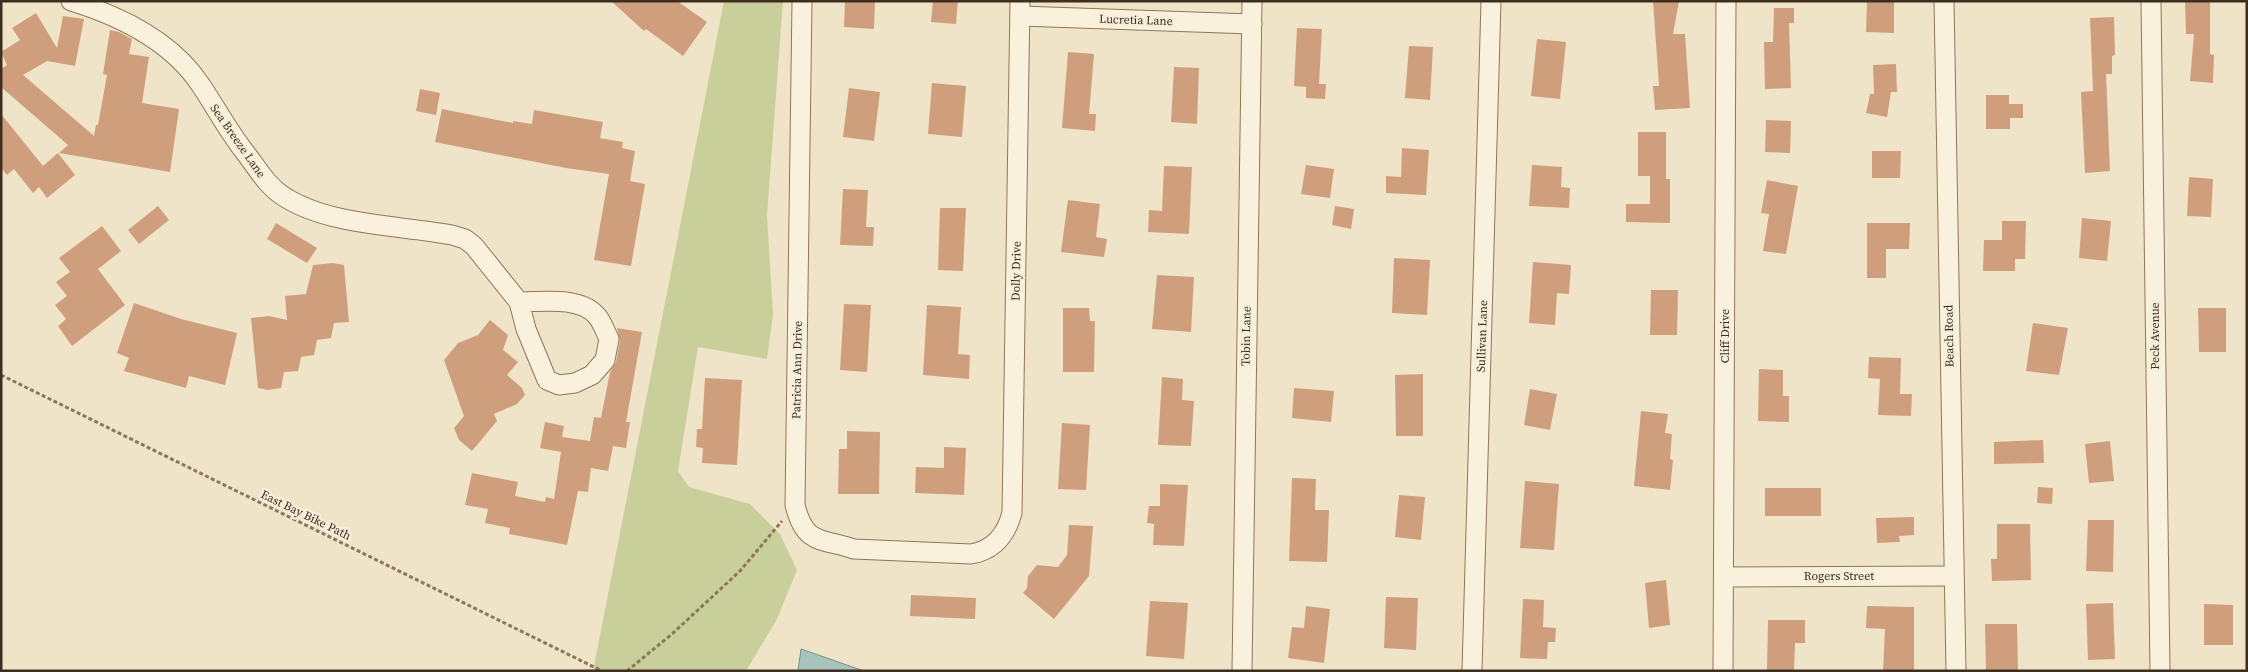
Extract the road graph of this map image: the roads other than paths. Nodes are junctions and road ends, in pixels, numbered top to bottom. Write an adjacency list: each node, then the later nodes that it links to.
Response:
1 (72, 1): 10 (street, Sea Breeze Lane)
2 (802, 1): 11 (street, Patricia Ann Drive)
3 (1252, 1): 9 (street, Tobin Lane)
4 (1491, 1): 15 (street, Sullivan Lane)
5 (1726, 1): 12 (street, Cliff Drive)
6 (1944, 1): 13 (street, Beach Road)
7 (2151, 1): 18 (street, Peck Avenue)
8 (1020, 9): 9 (street, Lucretia Lane); 11 (street, Dolly Drive)
9 (1252, 24): 14 (street, Tobin Lane)
10 (519, 302): 10 (street, Sea Breeze Lane)
11 (1001, 538)
12 (1724, 576): 13 (street, Rogers Street); 16 (street, Cliff Drive)
13 (1953, 576): 17 (street, Beach Road)
14 (1242, 671)
15 (1472, 671)
16 (1723, 671)
17 (1956, 671)
18 (2160, 671)

